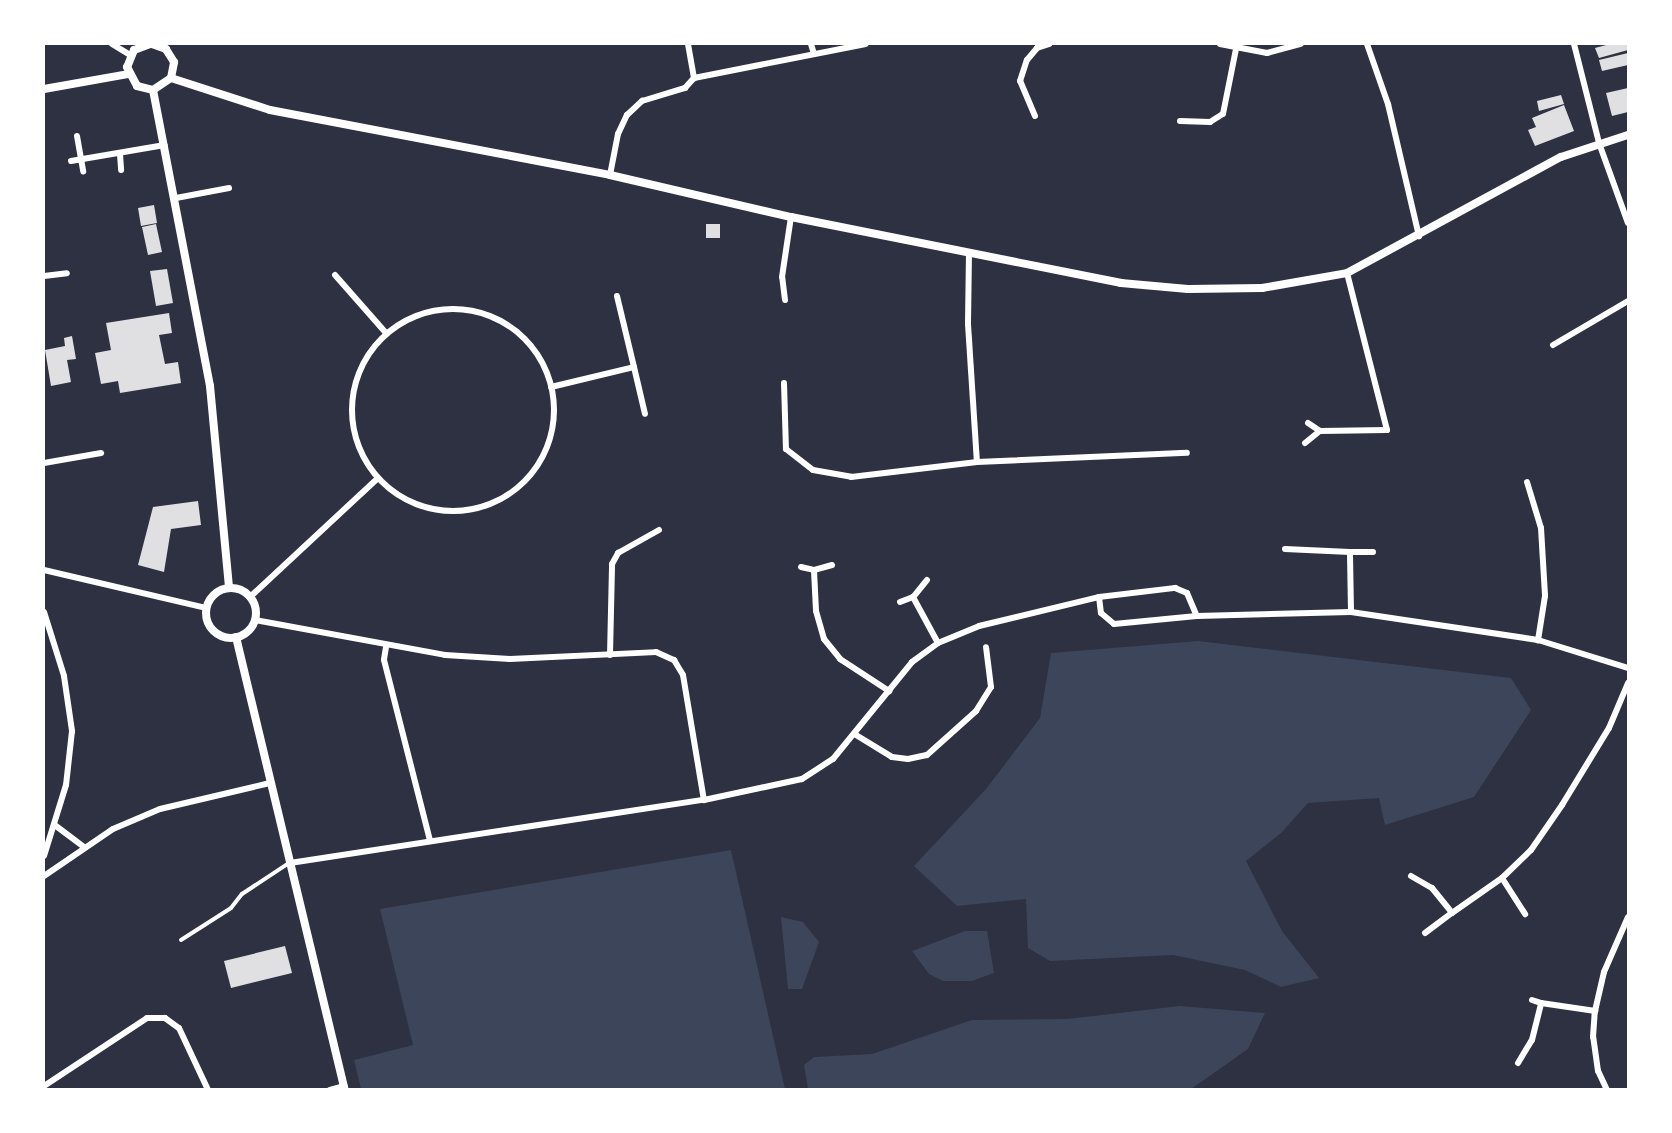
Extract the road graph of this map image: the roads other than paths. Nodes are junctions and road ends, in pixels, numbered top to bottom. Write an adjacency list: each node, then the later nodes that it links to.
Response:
1 (112, 44): 13 (street)
2 (151, 44): 13 (street); 15 (street)
3 (688, 44): 16 (street)
4 (811, 44): 12 (street)
5 (866, 44): 12 (street)
6 (1049, 44): 19 (street)
7 (1221, 44): 11 (street)
8 (1301, 44): 11 (street)
9 (1367, 44): 35 (street)
10 (1574, 44): 23 (street)
11 (1236, 50): 20 (street)
12 (814, 54): 16 (street)
13 (130, 55): 14 (street)
14 (128, 74): 17 (street); 18 (street)
15 (171, 78): 18 (street); 30 (street)
16 (694, 78): 30 (street)
17 (44, 89)
18 (153, 90): 24 (street)
19 (1035, 116)
20 (1180, 121)
21 (1629, 135): 23 (street)
22 (77, 136): 26 (street)
23 (1599, 143): 34 (street); 35 (street)
24 (166, 145): 25 (street); 32 (street)
25 (120, 154): 26 (street); 28 (street)
26 (81, 159): 27 (street); 29 (street)
27 (71, 161)
28 (121, 170)
29 (82, 171)
30 (610, 175): 33 (street)
31 (229, 188): 32 (street)
32 (176, 198): 68 (street)
33 (791, 217): 36 (street); 42 (street)
34 (1629, 223)
35 (1419, 236): 38 (street)
36 (969, 252): 38 (street); 55 (street)
37 (67, 273): 40 (street)
38 (1347, 273): 51 (street)
39 (334, 275): 44 (street)
40 (44, 276)
41 (617, 296): 46 (street)
42 (785, 300)
43 (1629, 301): 45 (street)
44 (386, 333): 48 (street); 57 (street)
45 (1553, 345)
46 (634, 367): 48 (street); 49 (street)
47 (784, 383): 55 (street)
48 (551, 387): 57 (street)
49 (645, 414)
50 (1308, 423): 51 (street)
51 (1320, 431): 52 (street)
52 (1305, 443)
53 (101, 453): 56 (street)
54 (1187, 453): 55 (street)
55 (978, 462)
56 (44, 463)
57 (377, 479): 69 (street)
58 (1527, 482): 79 (street)
59 (659, 530): 83 (street)
60 (1285, 549): 61 (street)
61 (1350, 552): 62 (street); 75 (street)
62 (1374, 552)
63 (832, 565): 66 (street)
64 (801, 567): 66 (street)
65 (44, 570): 73 (street)
66 (814, 570): 86 (street)
67 (927, 580): 70 (street)
68 (229, 588): 69 (street); 73 (street)
69 (250, 597): 77 (street)
70 (913, 597): 72 (street); 80 (street)
71 (1099, 597): 76 (street); 76 (street); 80 (street)
72 (900, 602)
73 (206, 608): 78 (street)
74 (44, 612): 90 (street)
75 (1351, 612): 76 (street); 79 (street)
76 (1197, 616)
77 (255, 620): 78 (street); 82 (street)
78 (236, 638): 88 (street)
79 (1538, 640): 84 (street)
80 (938, 643): 86 (street)
81 (986, 646): 87 (street)
82 (386, 647): 83 (street); 91 (street)
83 (610, 656): 89 (street)
84 (1629, 668)
85 (1629, 683): 97 (street)
86 (889, 692): 87 (street)
87 (856, 735): 89 (street)
88 (270, 783): 92 (street); 94 (street)
89 (704, 800): 91 (street)
90 (56, 826): 92 (street); 93 (street)
91 (430, 841): 94 (street)
92 (84, 846): 95 (street)
93 (44, 856)
94 (290, 863): 102 (lane); 108 (street)
95 (44, 876)
96 (1411, 876): 98 (street)
97 (1502, 878): 98 (street); 99 (street)
98 (1452, 913): 101 (street)
99 (1525, 914)
100 (1629, 917): 105 (street)
101 (1425, 933)
102 (181, 940)
103 (1532, 1000): 104 (street)
104 (1541, 1003): 105 (street); 106 (street)
105 (1595, 1011): 111 (street)
106 (1518, 1063)
107 (44, 1086): 109 (street)
108 (344, 1088): 110 (street)
109 (208, 1089)
110 (330, 1089)
111 (1606, 1089)

